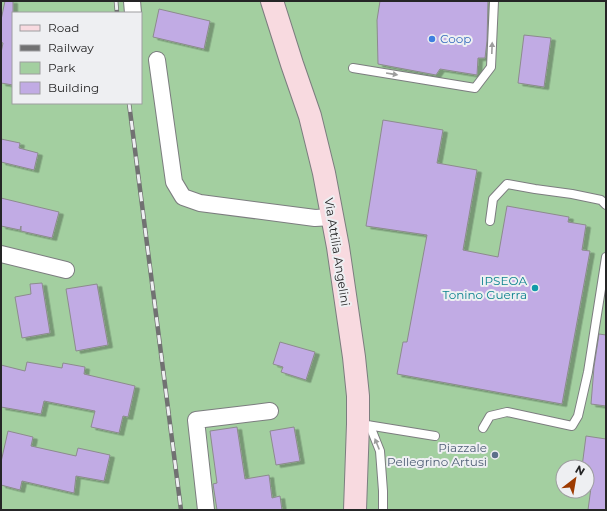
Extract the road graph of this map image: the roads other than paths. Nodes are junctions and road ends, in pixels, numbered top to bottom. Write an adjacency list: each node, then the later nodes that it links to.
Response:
1 (132, 1): 4 (street)
2 (272, 1): 8 (street, Via Attilia Angelini)
3 (494, 1): 6 (lane, one-way to 3)
4 (133, 12)
5 (157, 60): 8 (street)
6 (353, 68)
7 (606, 205): 9 (lane)
8 (332, 217): 14 (street, Via Attilia Angelini)
9 (490, 221)
10 (1, 254): 12 (street)
11 (606, 257): 15 (lane)
12 (66, 270)
13 (270, 411): 17 (street)
14 (364, 425): 16 (lane); 18 (street, Via Attilia Angelini); 19 (lane, one-way to 14)
15 (483, 428)
16 (435, 436)
17 (206, 510)
18 (355, 510)
19 (383, 510)

